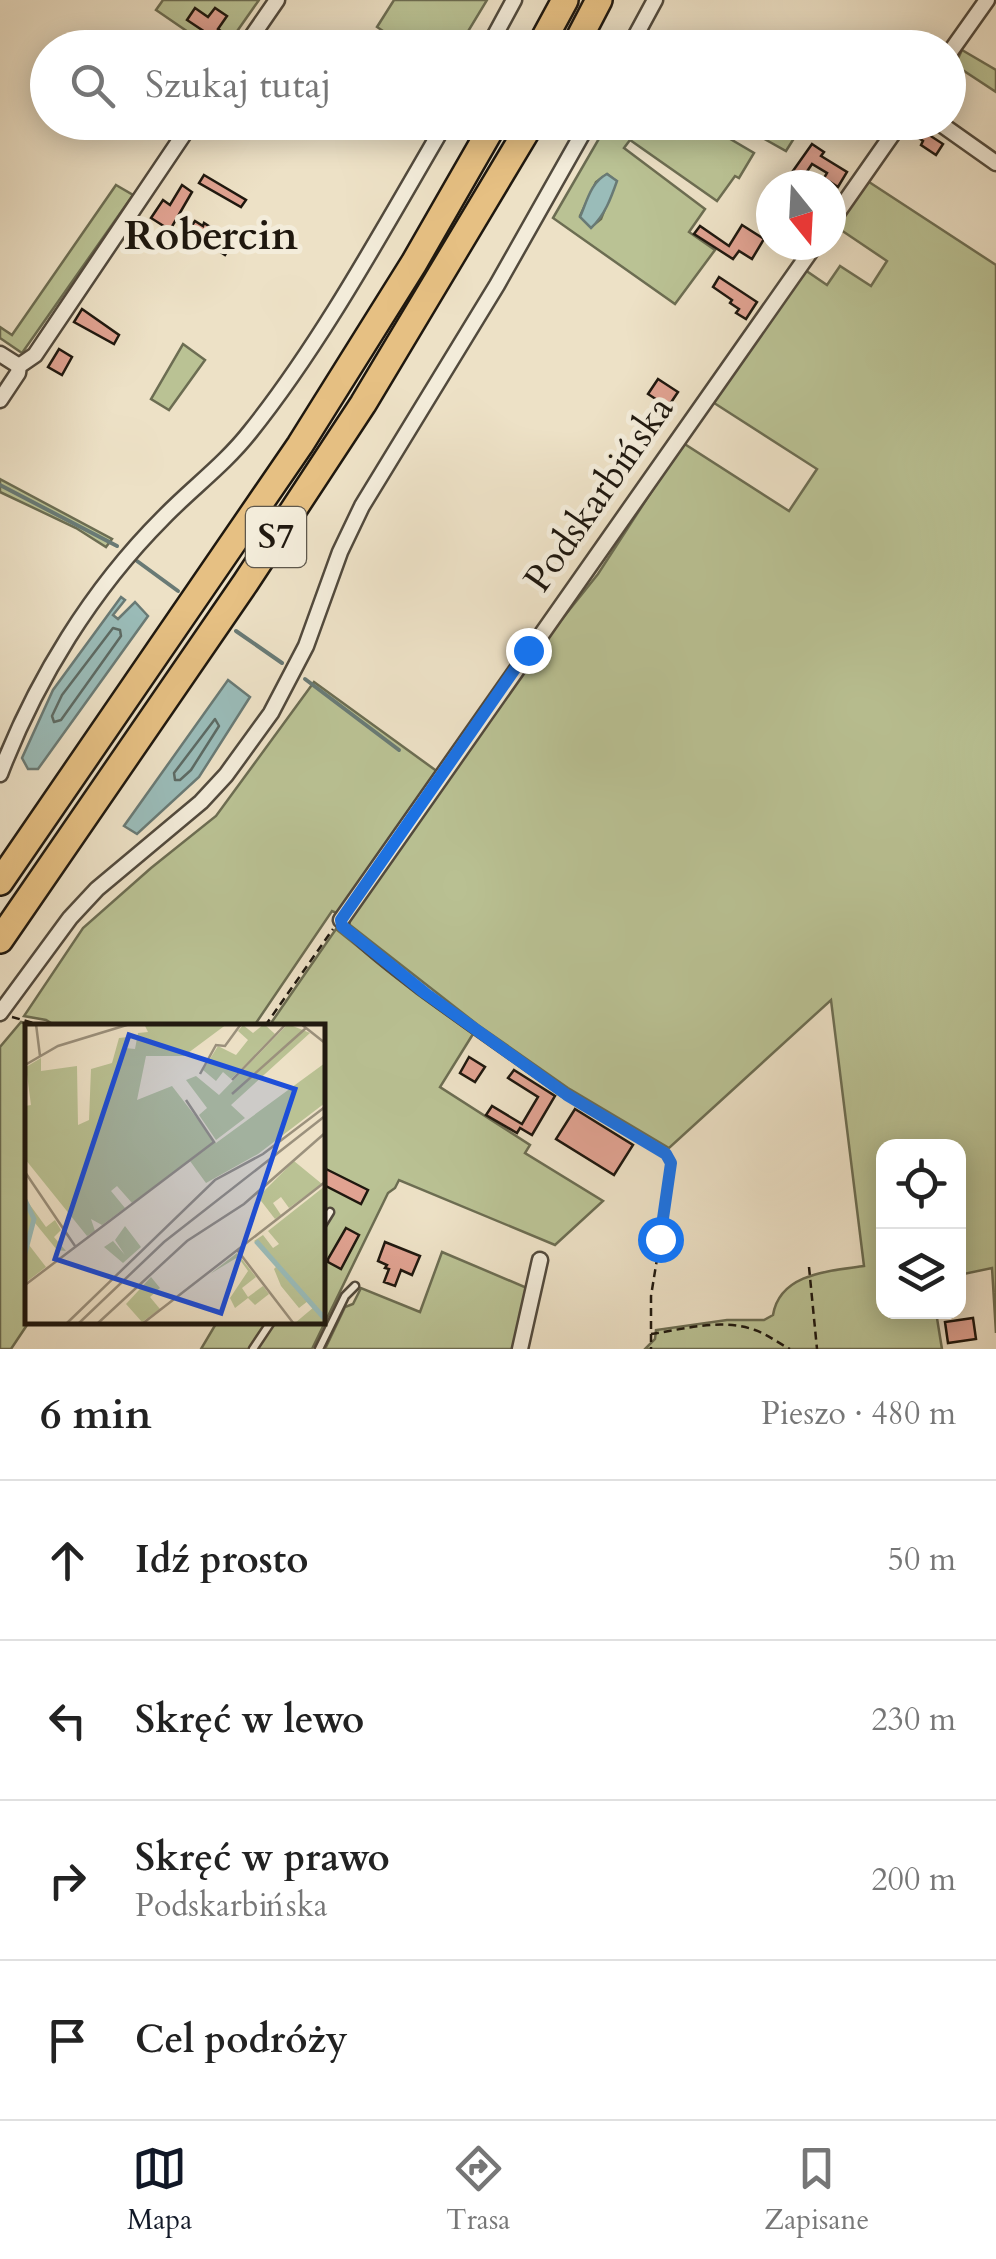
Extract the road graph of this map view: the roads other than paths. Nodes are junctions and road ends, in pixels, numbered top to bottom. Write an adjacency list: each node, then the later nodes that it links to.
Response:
1 (277, 0): 7 (street)
2 (514, 0): 8 (street)
3 (565, 0): 9 (highway)
4 (600, 0): 10 (highway)
5 (655, 0): 11 (street)
6 (986, 0): 12 (street)
7 (256, 30)
8 (498, 30)
9 (549, 30)
10 (584, 30)
11 (639, 30)
12 (965, 30)
13 (180, 140): 24 (street)
14 (435, 140): 26 (street)
15 (485, 140): 27 (highway, S7)
16 (521, 140): 29 (highway, S7)
17 (579, 140): 30 (street)
18 (888, 140): 21 (street)
19 (963, 140): 20 (street)
20 (996, 163)
21 (846, 201)
22 (803, 260): 28 (street, Podskarbińska)
23 (0, 354): 24 (street)
24 (19, 366): 25 (street)
25 (0, 400)
26 (0, 774)
27 (0, 882)
28 (341, 920): 31 (lane)
29 (0, 940)
30 (0, 1013)
31 (567, 1095)
32 (330, 1212): 33 (lane)
33 (325, 1221)
34 (540, 1260): 39 (street)
35 (355, 1286): 38 (lane)
36 (270, 1324): 37 (lane)
37 (253, 1349)
38 (319, 1349)
39 (520, 1349)

